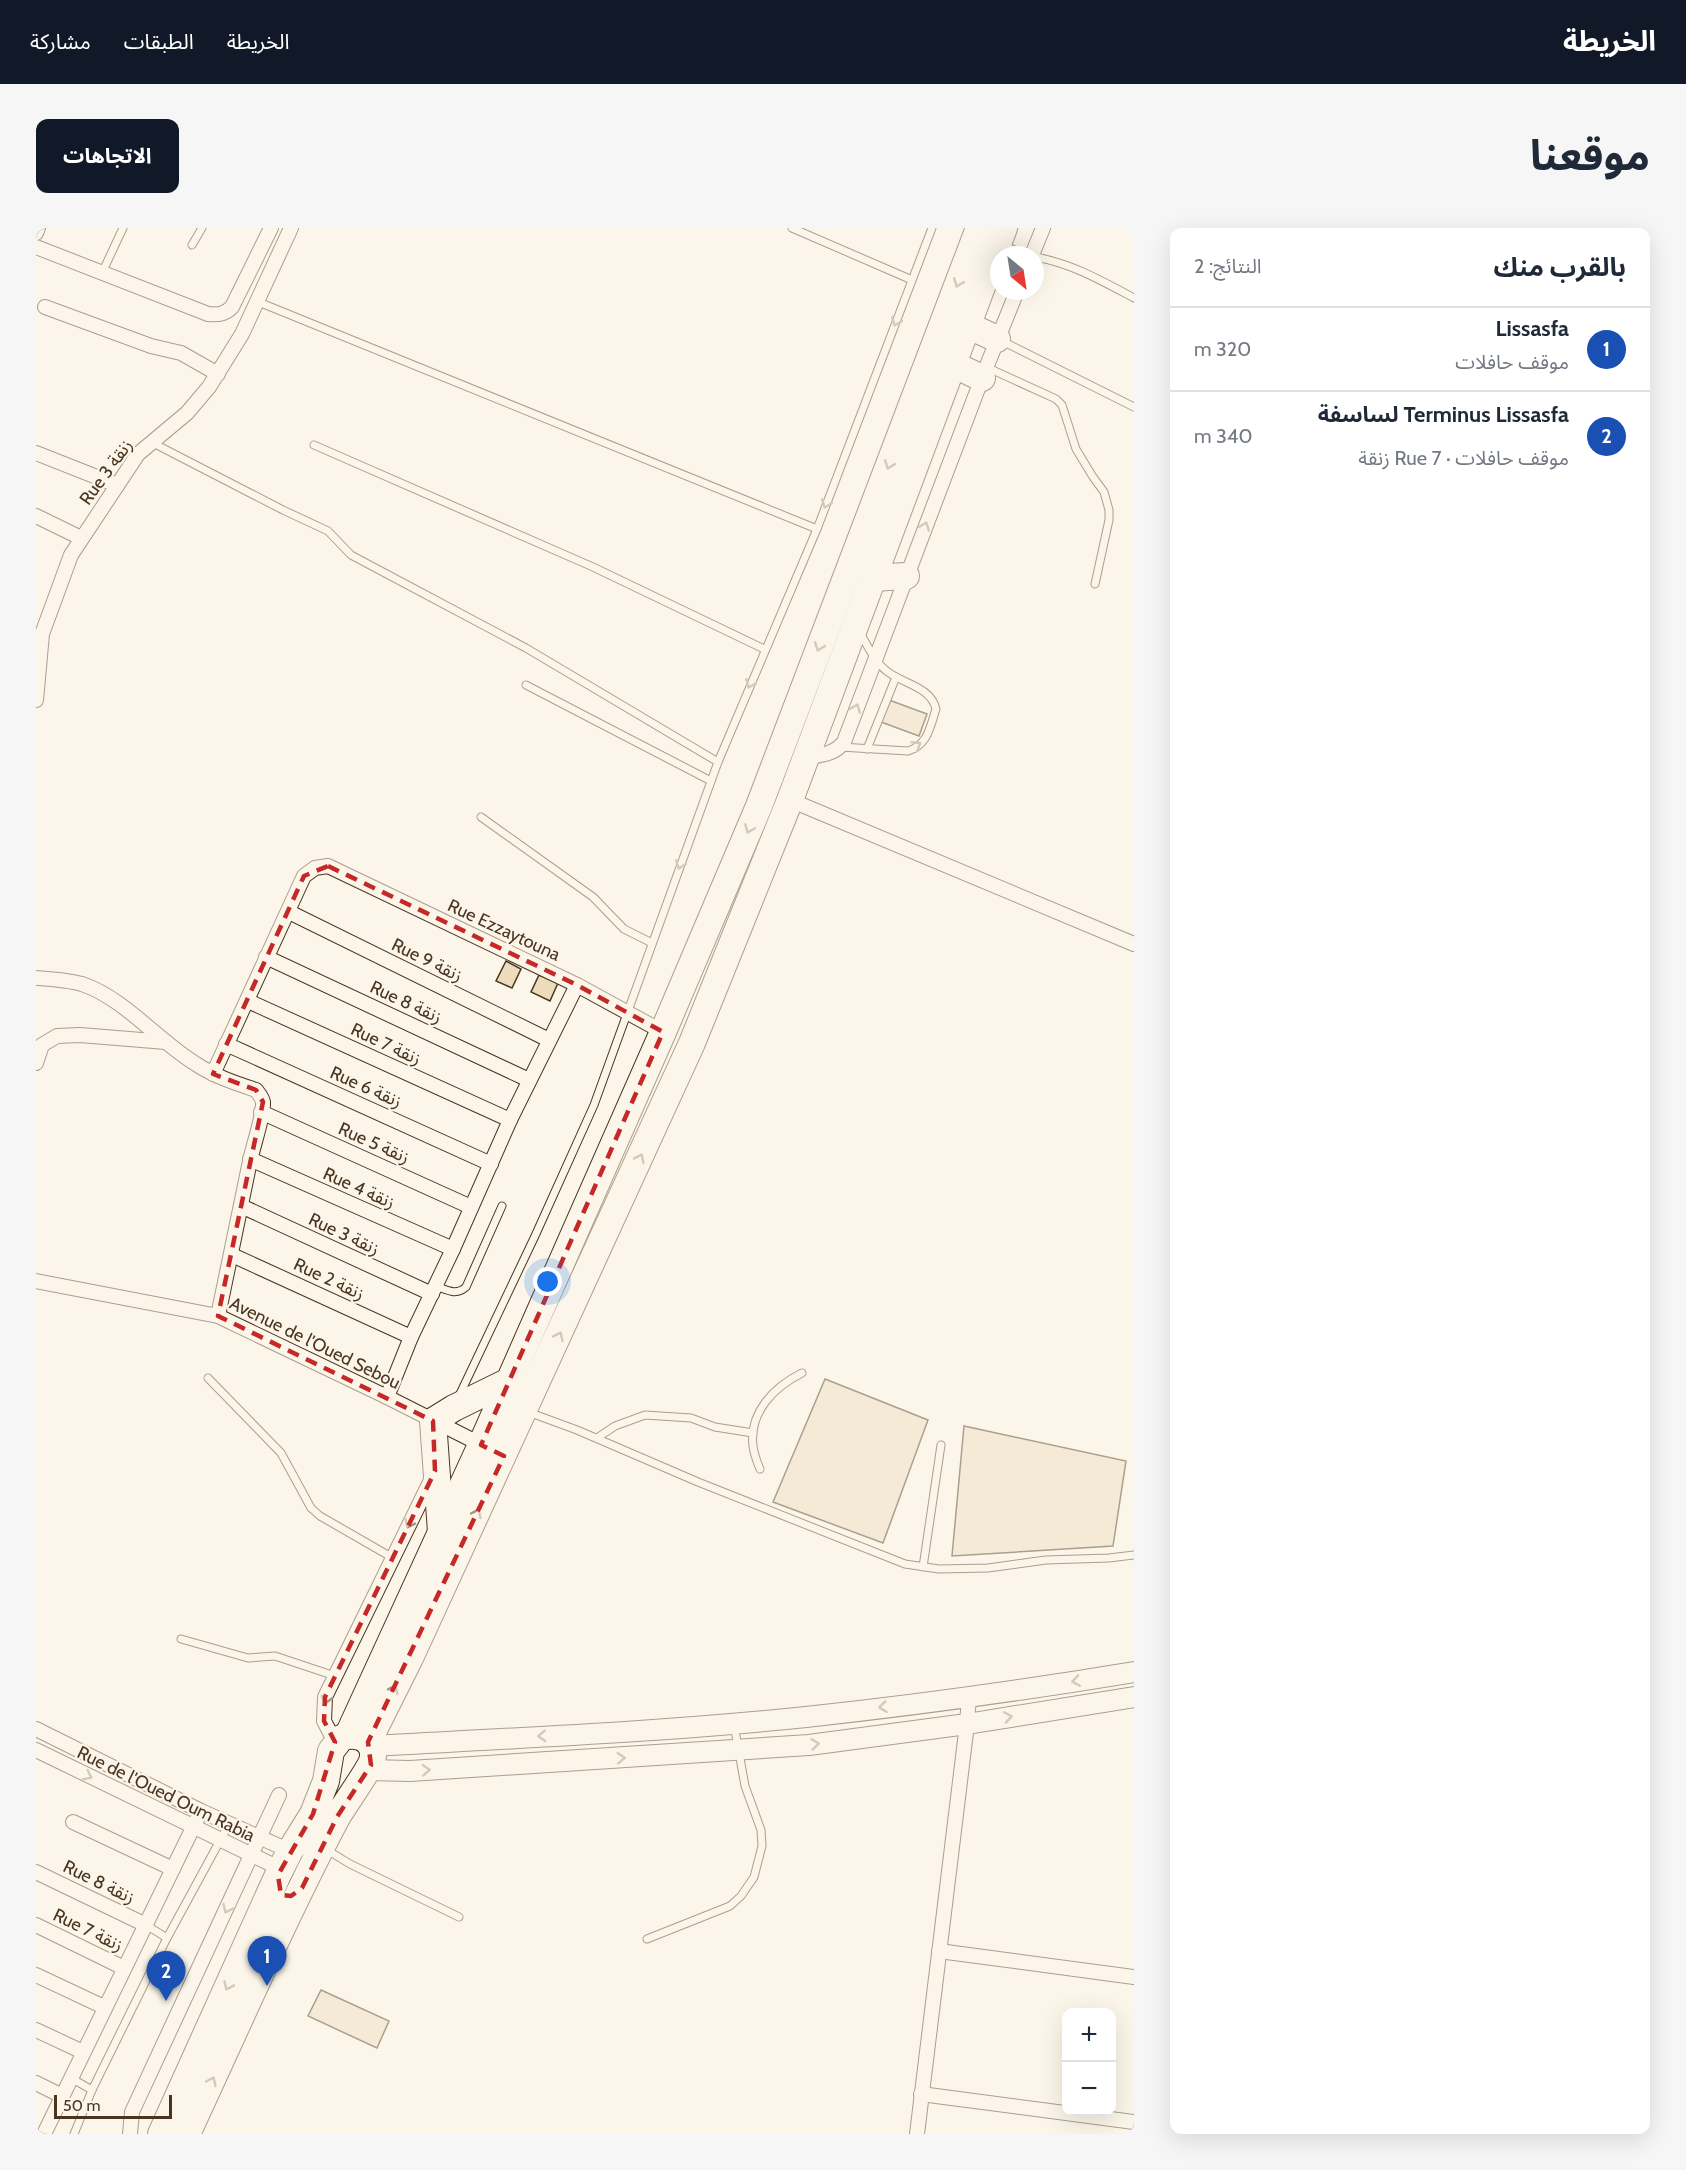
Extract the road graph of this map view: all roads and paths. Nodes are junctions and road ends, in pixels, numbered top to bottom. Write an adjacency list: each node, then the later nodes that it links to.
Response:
1 (38, 228): 9 (street)
2 (123, 228): 16 (lane)
3 (202, 228): 11 (lane)
4 (271, 228): 16 (street)
5 (291, 228): 20 (street, Rue 3 زنقة)
6 (792, 228): 17 (lane)
7 (932, 228): 17 (lane)
8 (1043, 228): 13 (street)
9 (36, 233)
10 (994, 233): 12 (lane); 22 (highway); 59 (highway, one-way to 59)
11 (192, 246)
12 (1015, 246)
13 (1035, 246)
14 (36, 247): 16 (street)
15 (1044, 259): 18 (lane)
16 (102, 273)
17 (912, 280): 33 (lane, one-way to 33)
18 (1134, 298)
19 (1013, 300): 23 (street)
20 (256, 301): 26 (street, Rue 3 زنقة); 33 (lane)
21 (45, 307): 26 (street)
22 (967, 325): 23 (highway); 24 (highway)
23 (997, 339): 25 (street); 27 (lane)
24 (952, 364): 25 (highway); 36 (highway)
25 (984, 372): 35 (street, one-way to 25); 37 (lane)
26 (218, 374): 28 (street, Rue 3 زنقة)
27 (1134, 407)
28 (151, 442): 31 (street, Rue 3 زنقة); 47 (lane)
29 (314, 445): 39 (lane)
30 (36, 453): 31 (street)
31 (117, 485): 34 (street, Rue 3 زنقة)
32 (36, 516): 34 (street)
33 (817, 529): 39 (lane)
34 (81, 538): 43 (street, Rue 3 زنقة)
35 (906, 576): 36 (highway); 40 (street)
36 (872, 578): 38 (highway)
37 (1095, 585)
38 (855, 625): 40 (lane); 46 (highway)
39 (765, 649): 47 (lane, one-way to 47)
40 (875, 659): 41 (lane); 44 (street, one-way to 40)
41 (896, 677): 45 (lane); 45 (lane, one-way to 41)
42 (526, 685): 48 (lane)
43 (36, 700)
44 (840, 747): 45 (lane); 46 (street)
45 (867, 749)
46 (805, 758): 49 (highway)
47 (718, 762): 48 (lane)
48 (711, 781): 52 (lane, one-way to 52)
49 (790, 800): 53 (street); 83 (highway, one-way to 49)
50 (481, 817): 52 (lane)
51 (289, 912): 54 (street); 56 (street, Rue Ezzaytouna); 60 (street, Rue 9 زنقة)
52 (652, 943): 58 (lane)
53 (1134, 944)
54 (266, 957): 57 (street); 65 (street, Rue 8 زنقة)
55 (36, 978): 61 (street)
56 (577, 985): 58 (street, Rue Ezzaytouna); 60 (street)
57 (248, 1000): 62 (street); 67 (street, Rue 7 زنقة)
58 (626, 1012): 59 (street, Rue Ezzaytouna); 84 (lane)
59 (663, 1032): 81 (highway)
60 (549, 1040): 65 (street)
61 (166, 1041): 63 (street); 64 (street)
62 (226, 1044): 64 (street); 69 (street, Rue 6 زنقة)
63 (36, 1063)
64 (213, 1074): 66 (street)
65 (529, 1080): 67 (street)
66 (261, 1112): 68 (street); 72 (street, Rue 5 زنقة)
67 (510, 1120): 69 (street)
68 (250, 1159): 70 (street); 73 (street, Rue 4 زنقة)
69 (491, 1164): 72 (street)
70 (241, 1206): 74 (street); 76 (street, Rue 3 زنقة)
71 (502, 1206): 76 (lane)
72 (471, 1207): 73 (street)
73 (453, 1249): 76 (street)
74 (232, 1255): 77 (street); 78 (street, Rue 2 زنقة)
75 (36, 1281): 77 (street, Avenue de l'Oued Sebou)
76 (434, 1290): 78 (street)
77 (218, 1316): 82 (street, Avenue de l'Oued Sebou)
78 (411, 1337): 82 (street)
79 (802, 1373): 85 (lane)
80 (208, 1378): 93 (lane)
81 (509, 1381): 84 (highway); 88 (highway)
82 (387, 1397): 84 (street, Avenue de l'Oued Sebou)
83 (525, 1410): 86 (lane); 88 (highway)
84 (443, 1414): 88 (street, Avenue de l'Oued Sebou); 90 (highway)
85 (753, 1433): 86 (lane); 89 (lane)
86 (597, 1438): 94 (lane)
87 (940, 1445): 94 (lane)
88 (492, 1450): 91 (highway); 104 (highway, one-way to 88)
89 (760, 1469)
90 (435, 1471): 91 (highway); 93 (street, one-way to 93)
91 (441, 1533): 104 (highway)
92 (1134, 1555): 94 (lane)
93 (393, 1558): 97 (street)
94 (922, 1567)
95 (181, 1639): 97 (lane)
96 (1134, 1671): 98 (street, one-way to 98)
97 (335, 1676): 104 (street, one-way to 104)
98 (969, 1697): 100 (street, one-way to 100); 101 (street)
99 (1134, 1697): 101 (street, one-way to 99)
100 (734, 1723): 102 (street); 106 (lane)
101 (967, 1724): 106 (street, one-way to 101); 126 (street)
102 (680, 1727): 104 (street, one-way to 104); 107 (street)
103 (36, 1729): 109 (street, Rue de l'Oued Oum Rabia)
104 (358, 1747): 107 (street, one-way to 107); 115 (highway); 117 (highway)
105 (36, 1750): 112 (street, Rue de l'Oued Oum Rabia, one-way to 112)
106 (739, 1750): 107 (street); 125 (lane)
107 (682, 1755)
108 (279, 1795): 113 (street)
109 (201, 1811): 111 (street, Rue de l'Oued Oum Rabia); 112 (street)
110 (73, 1822): 118 (street)
111 (229, 1824): 113 (street, Rue de l'Oued Oum Rabia); 114 (lane)
112 (193, 1828): 114 (street, Rue de l'Oued Oum Rabia); 118 (street)
113 (259, 1838): 116 (street); 117 (street, Rue de l'Oued Oum Rabia)
114 (220, 1841): 116 (street, Rue de l'Oued Oum Rabia); 124 (lane)
115 (322, 1846): 120 (highway); 121 (lane)
116 (252, 1856): 117 (street, Rue de l'Oued Oum Rabia); 139 (street, one-way to 139)
117 (283, 1865): 120 (highway); 142 (highway, one-way to 142)
118 (173, 1869): 123 (street)
119 (36, 1872): 123 (street, Rue 8 زنقة)
120 (302, 1888): 143 (highway, one-way to 120)
121 (459, 1917)
122 (36, 1925): 127 (street, Rue 7 زنقة)
123 (146, 1925): 124 (lane); 127 (street)
124 (167, 1938): 135 (lane)
125 (647, 1939)
126 (939, 1951): 129 (street); 136 (street)
127 (124, 1968): 130 (street)
128 (36, 1975): 130 (street)
129 (1134, 1977)
130 (104, 2007): 132 (street)
131 (36, 2030): 132 (street)
132 (83, 2052): 133 (street)
133 (71, 2078): 135 (lane); 137 (street)
134 (36, 2083): 137 (street)
135 (92, 2090): 141 (lane)
136 (921, 2094): 138 (street); 144 (street)
137 (62, 2096): 140 (street)
138 (1134, 2122)
139 (127, 2131)
140 (44, 2134)
141 (74, 2134)
142 (161, 2134)
143 (187, 2134)
144 (916, 2134)

